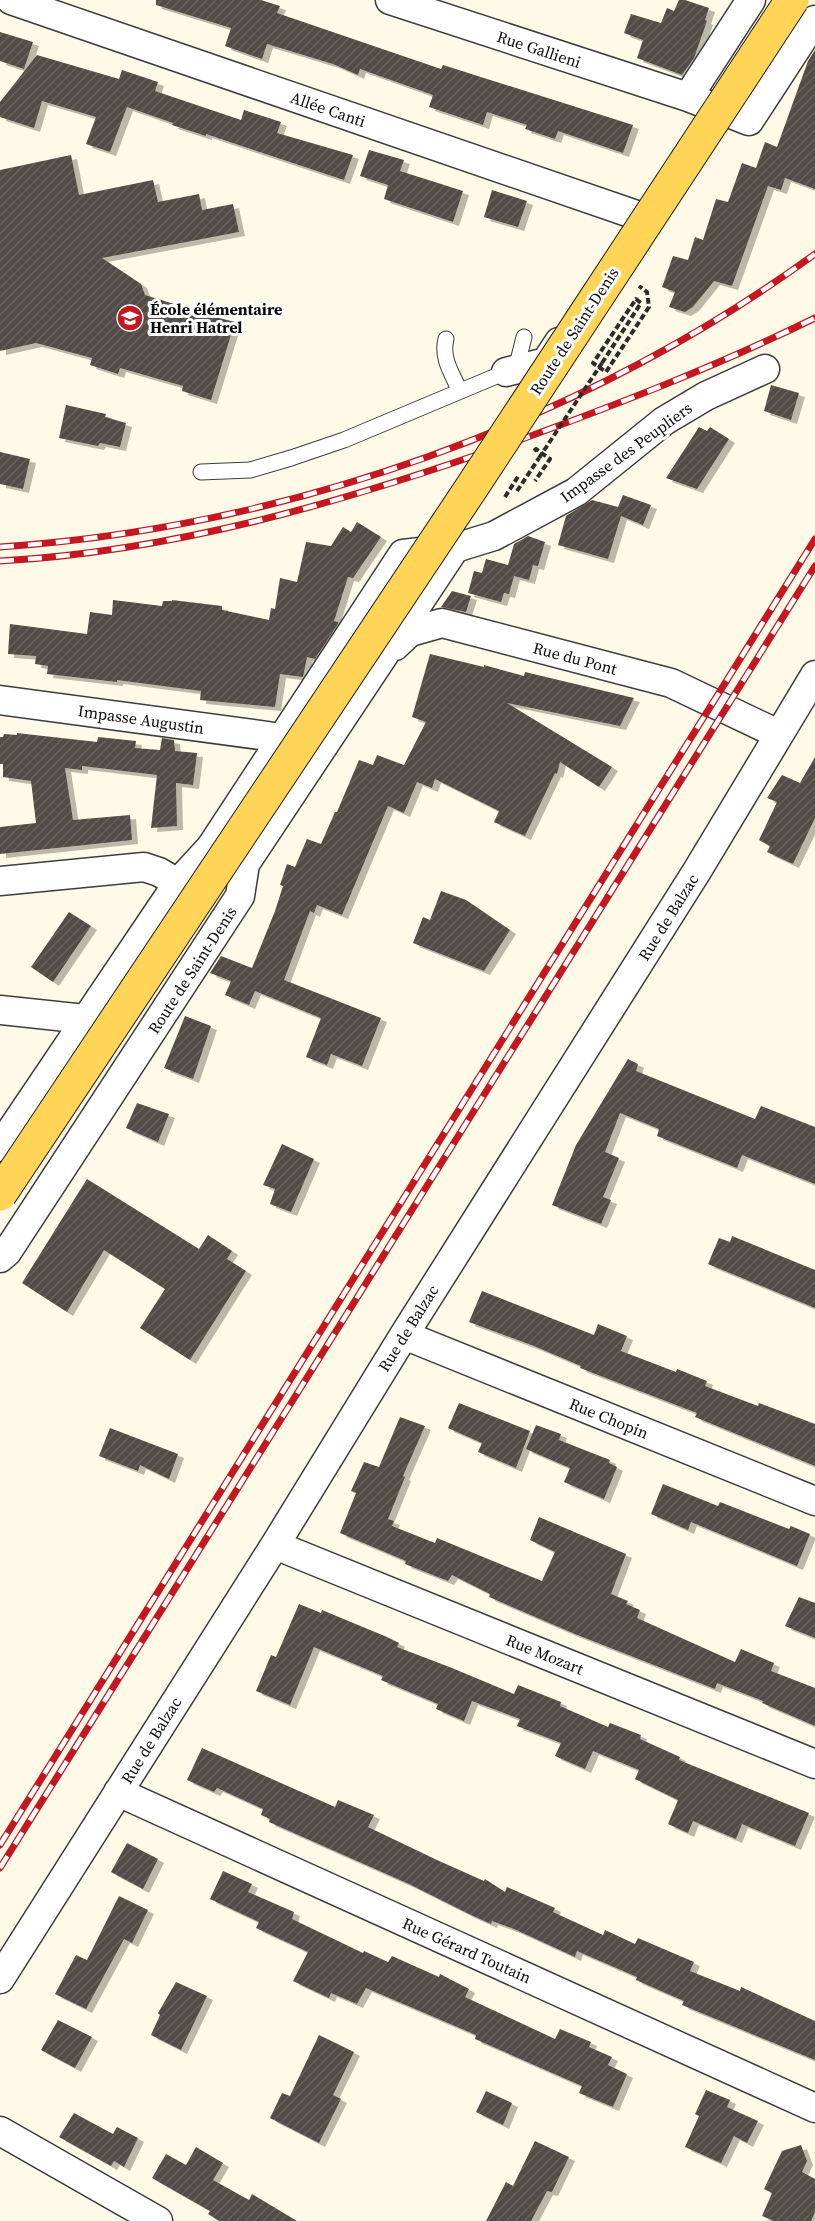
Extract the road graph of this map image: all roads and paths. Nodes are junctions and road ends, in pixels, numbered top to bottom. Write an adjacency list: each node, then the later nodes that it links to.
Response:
1 (11, 0): 8 (street, Allée Canti)
2 (390, 0): 6 (street, Rue Gallieni)
3 (751, 0): 6 (street)
4 (792, 0): 32 (main road, Route de Saint-Denis, bridge)
5 (815, 20): 7 (street)
6 (688, 97): 7 (street)
7 (715, 108): 8 (street, Route de Saint-Denis)
8 (645, 218): 9 (street, Route de Saint-Denis)
9 (611, 267): 13 (street, Route de Saint-Denis); 19 (path, bridge)
10 (524, 337): 13 (lane)
11 (446, 339): 14 (lane)
12 (765, 369): 21 (street, Impasse des Peupliers)
13 (511, 371): 14 (lane)
14 (460, 391): 17 (lane)
15 (530, 459): 18 (path)
16 (524, 468): 20 (path)
17 (201, 472)
18 (531, 487)
19 (516, 493)
20 (502, 501)
21 (454, 549): 22 (street, Route de Saint-Denis); 26 (street)
22 (376, 664): 25 (street, Rue du Pont); 33 (street, Route de Saint-Denis)
23 (815, 675): 25 (street, Rue de Balzac)
24 (0, 700): 26 (street, Impasse Augustin)
25 (778, 734): 34 (street, Rue de Balzac)
26 (282, 738): 28 (street)
27 (0, 881): 28 (street)
28 (178, 884): 30 (street)
29 (0, 1010): 30 (street)
30 (85, 1019): 31 (street)
31 (0, 1147)
32 (0, 1194)
33 (0, 1258)
34 (404, 1335): 35 (street, Rue Chopin); 36 (street, Rue de Balzac)
35 (815, 1501)
36 (275, 1545): 37 (street, Rue Mozart); 38 (street, Rue de Balzac)
37 (815, 1764)
38 (118, 1792): 39 (street, Rue de Balzac); 40 (street, Rue Gérard Toutain)
39 (0, 1979)
40 (815, 2108)
41 (0, 2131): 42 (street)
42 (158, 2221)

